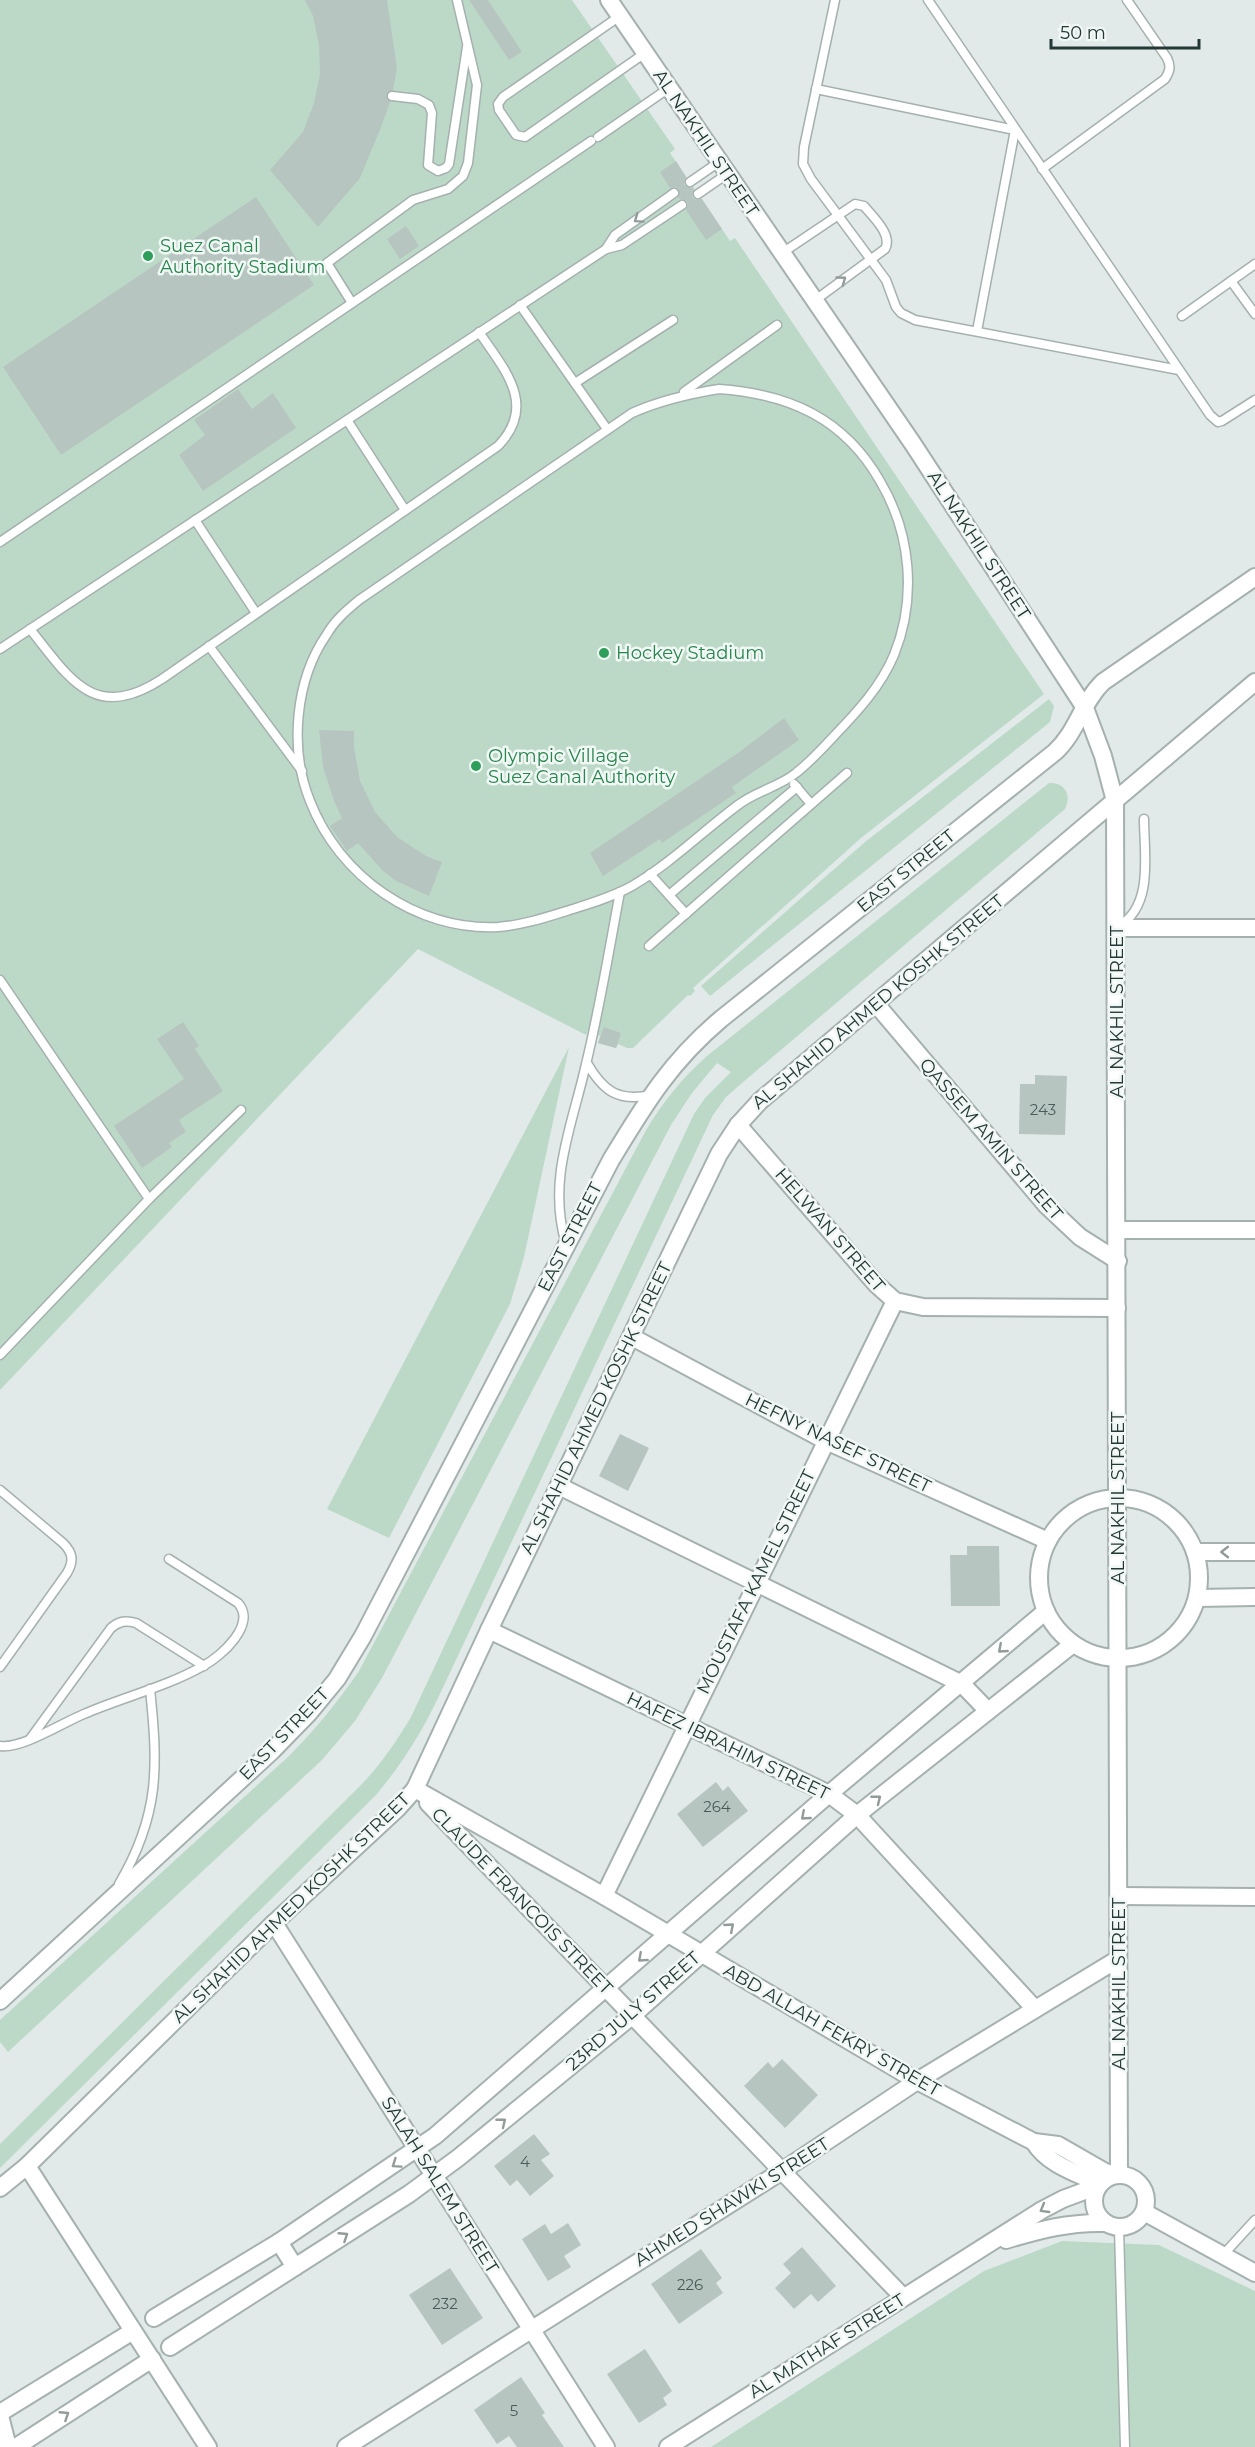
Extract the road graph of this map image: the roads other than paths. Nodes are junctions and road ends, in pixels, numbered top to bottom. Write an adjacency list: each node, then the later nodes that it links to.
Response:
1 (457, 0): 7 (lane)
2 (609, 0): 6 (street, AL NAKHIL STREET)
3 (835, 0): 10 (lane)
4 (928, 0): 12 (lane)
5 (1127, 0): 14 (lane)
6 (620, 16): 8 (street, AL NAKHIL STREET); 8 (lane)
7 (467, 40): 11 (lane); 26 (lane)
8 (645, 53): 9 (street, AL NAKHIL STREET)
9 (669, 88): 13 (street, AL NAKHIL STREET); 26 (lane)
10 (816, 89): 12 (lane); 19 (lane)
11 (392, 96)
12 (1015, 130): 14 (lane); 32 (lane)
13 (723, 168): 15 (lane); 17 (lane); 21 (street, AL NAKHIL STREET)
14 (1042, 169): 34 (lane)
15 (690, 182)
16 (674, 193): 20 (lane, one-way to 20)
17 (698, 194)
18 (682, 205): 20 (lane)
19 (838, 216): 21 (lane); 22 (lane); 22 (lane)
20 (606, 249): 27 (lane)
21 (782, 254): 25 (street, AL NAKHIL STREET)
22 (871, 259): 25 (lane, one-way to 22); 32 (lane)
23 (1255, 264): 24 (lane)
24 (1231, 281): 28 (lane); 29 (lane)
25 (814, 301): 49 (street, AL NAKHIL STREET)
26 (352, 303): 42 (lane)
27 (520, 305): 33 (lane); 35 (lane)
28 (1255, 313)
29 (1182, 315)
30 (673, 320): 35 (lane)
31 (777, 325): 36 (lane)
32 (976, 331): 34 (lane)
33 (479, 332): 38 (lane); 40 (lane)
34 (1179, 370): 37 (lane)
35 (575, 383): 39 (lane)
36 (681, 394): 39 (lane); 52 (lane)
37 (1255, 400)
38 (347, 420): 40 (lane); 41 (lane)
39 (607, 429): 50 (lane)
40 (405, 510): 44 (lane)
41 (195, 520): 44 (lane); 45 (lane)
42 (0, 542)
43 (1255, 577): 49 (street, EAST STREET)
44 (256, 613): 46 (lane)
45 (30, 629): 46 (lane); 47 (lane)
46 (209, 646): 50 (lane)
47 (0, 649)
48 (1255, 682): 54 (street, AL SHAHID AHMED KOSHK STREET)
49 (1085, 708): 54 (street, AL NAKHIL STREET); 67 (street, EAST STREET)
50 (302, 771): 58 (lane)
51 (847, 773): 55 (lane)
52 (789, 778): 53 (lane); 57 (lane)
53 (796, 787): 55 (lane); 59 (lane)
54 (1115, 801): 61 (street, AL NAKHIL STREET); 65 (street, AL SHAHID AHMED KOSHK STREET)
55 (811, 804): 60 (lane)
56 (1144, 819): 61 (lane)
57 (650, 874): 58 (lane); 59 (lane)
58 (620, 892): 66 (lane)
59 (669, 895): 60 (lane)
60 (686, 914): 63 (lane)
61 (1116, 928): 62 (street); 71 (street, AL NAKHIL STREET)
62 (1255, 928)
63 (649, 946)
64 (0, 980): 70 (lane)
65 (876, 1004): 69 (street, AL SHAHID AHMED KOSHK STREET); 74 (street, QASSEM AMIN STREET)
66 (587, 1063): 67 (lane); 73 (lane)
67 (651, 1094): 73 (street, EAST STREET)
68 (241, 1110): 70 (lane)
69 (738, 1125): 75 (street, HELWAN STREET); 77 (street, AL SHAHID AHMED KOSHK STREET)
70 (149, 1199): 78 (lane)
71 (1117, 1230): 72 (street); 74 (street, AL NAKHIL STREET)
72 (1255, 1230)
73 (566, 1244): 108 (street, EAST STREET)
74 (1118, 1262): 76 (street, AL NAKHIL STREET)
75 (895, 1301): 76 (street, HELWAN STREET); 79 (street, MOUSTAFA KAMEL STREET)
76 (1117, 1308): 82 (street, AL NAKHIL STREET)
77 (632, 1337): 79 (street, HEFNY NASEF STREET); 80 (street, AL SHAHID AHMED KOSHK STREET)
78 (0, 1355)
79 (826, 1441): 83 (street, HEFNY NASEF STREET); 87 (street, MOUSTAFA KAMEL STREET)
80 (559, 1486): 87 (street); 91 (street, AL SHAHID AHMED KOSHK STREET)
81 (0, 1490): 95 (lane)
82 (1118, 1497): 83 (street); 84 (street); 93 (street, AL NAKHIL STREET)
83 (1048, 1540): 90 (street)
84 (1196, 1552): 85 (street, one-way to 84); 88 (street)
85 (1255, 1552)
86 (169, 1559): 94 (lane)
87 (755, 1584): 96 (street); 99 (street, MOUSTAFA KAMEL STREET)
88 (1197, 1598): 89 (street); 93 (street)
89 (1255, 1598)
90 (1046, 1611): 92 (street); 96 (street, 23RD JULY STREET, one-way to 96)
91 (489, 1630): 99 (street, HAFEZ IBRAHIM STREET); 102 (street, AL SHAHID AHMED KOSHK STREET)
92 (1073, 1644): 93 (street); 98 (street, 23RD JULY STREET)
93 (1119, 1659): 106 (street, AL NAKHIL STREET)
94 (204, 1666): 97 (lane); 100 (lane)
95 (0, 1667)
96 (962, 1684): 98 (street); 103 (street, 23RD JULY STREET)
97 (150, 1689): 100 (lane); 108 (lane)
98 (988, 1711): 104 (street, 23RD JULY STREET, one-way to 98)
99 (686, 1726): 103 (street, HAFEZ IBRAHIM STREET); 105 (street, MOUSTAFA KAMEL STREET)
100 (29, 1740): 101 (lane)
101 (0, 1746)
102 (415, 1789): 105 (street, ABD ALLAH FEKRY STREET); 109 (street, AL SHAHID AHMED KOSHK STREET); 113 (street, CLAUDE FRANCOIS STREET)
103 (830, 1794): 104 (street, HAFEZ IBRAHIM STREET); 110 (street, 23RD JULY STREET, one-way to 110)
104 (857, 1815): 111 (street, 23RD JULY STREET, one-way to 104); 115 (street, HAFEZ IBRAHIM STREET)
105 (604, 1896): 110 (street, ABD ALLAH FEKRY STREET)
106 (1119, 1896): 107 (street); 112 (street, AL NAKHIL STREET)
107 (1255, 1897)
108 (109, 1901): 114 (street, EAST STREET)
109 (274, 1923): 119 (street, SALAH SALEM STREET); 120 (street, AL SHAHID AHMED KOSHK STREET)
110 (668, 1935): 111 (street, ABD ALLAH FEKRY STREET); 113 (street, 23RD JULY STREET, one-way to 113)
111 (700, 1953): 116 (street, 23RD JULY STREET); 117 (street, ABD ALLAH FEKRY STREET)
112 (1118, 1959): 115 (street, AHMED SHAWKI STREET); 123 (street, AL NAKHIL STREET)
113 (606, 1989): 116 (street, CLAUDE FRANCOIS STREET); 119 (street, 23RD JULY STREET)
114 (0, 2001)
115 (1035, 2009): 117 (street, AHMED SHAWKI STREET)
116 (633, 2015): 121 (street, CLAUDE FRANCOIS STREET); 122 (street, 23RD JULY STREET, one-way to 116)
117 (917, 2081): 118 (street, ABD ALLAH FEKRY STREET); 121 (street, AHMED SHAWKI STREET)
118 (1034, 2142): 123 (street, ABD ALLAH FEKRY STREET); 124 (street, ABD ALLAH FEKRY STREET)
119 (418, 2149): 122 (street, SALAH SALEM STREET); 129 (street, 23RD JULY STREET, one-way to 129)
120 (27, 2166): 125 (street, AL SHAHID AHMED KOSHK STREET); 137 (street)
121 (782, 2171): 134 (street, CLAUDE FRANCOIS STREET); 136 (street, AHMED SHAWKI STREET)
122 (434, 2175): 132 (street, 23RD JULY STREET, one-way to 122); 136 (street, SALAH SALEM STREET)
123 (1117, 2175): 124 (street); 126 (street)
124 (1099, 2185): 128 (street); 130 (street, AL MATHAF STREET, one-way to 130)
125 (0, 2188)
126 (1144, 2212): 128 (street); 131 (street)
127 (1255, 2220): 131 (lane)
128 (1112, 2225): 130 (street, AL MATHAF STREET); 147 (lane)
129 (279, 2242): 132 (street); 135 (street, 23RD JULY STREET)
130 (988, 2246): 134 (street, AL MATHAF STREET)
131 (1223, 2255): 133 (street)
132 (295, 2267): 138 (street, 23RD JULY STREET)
133 (1255, 2273)
134 (903, 2297): 146 (street, AL MATHAF STREET)
135 (154, 2318)
136 (531, 2329): 144 (street, AHMED SHAWKI STREET); 145 (street, SALAH SALEM STREET)
137 (133, 2331): 139 (street); 140 (street)
138 (170, 2348)
139 (152, 2359): 142 (street, one-way to 139); 143 (street)
140 (0, 2414): 141 (street)
141 (8, 2447)
142 (16, 2447)
143 (208, 2447)
144 (346, 2447)
145 (606, 2447)
146 (668, 2447)
147 (1125, 2447)

